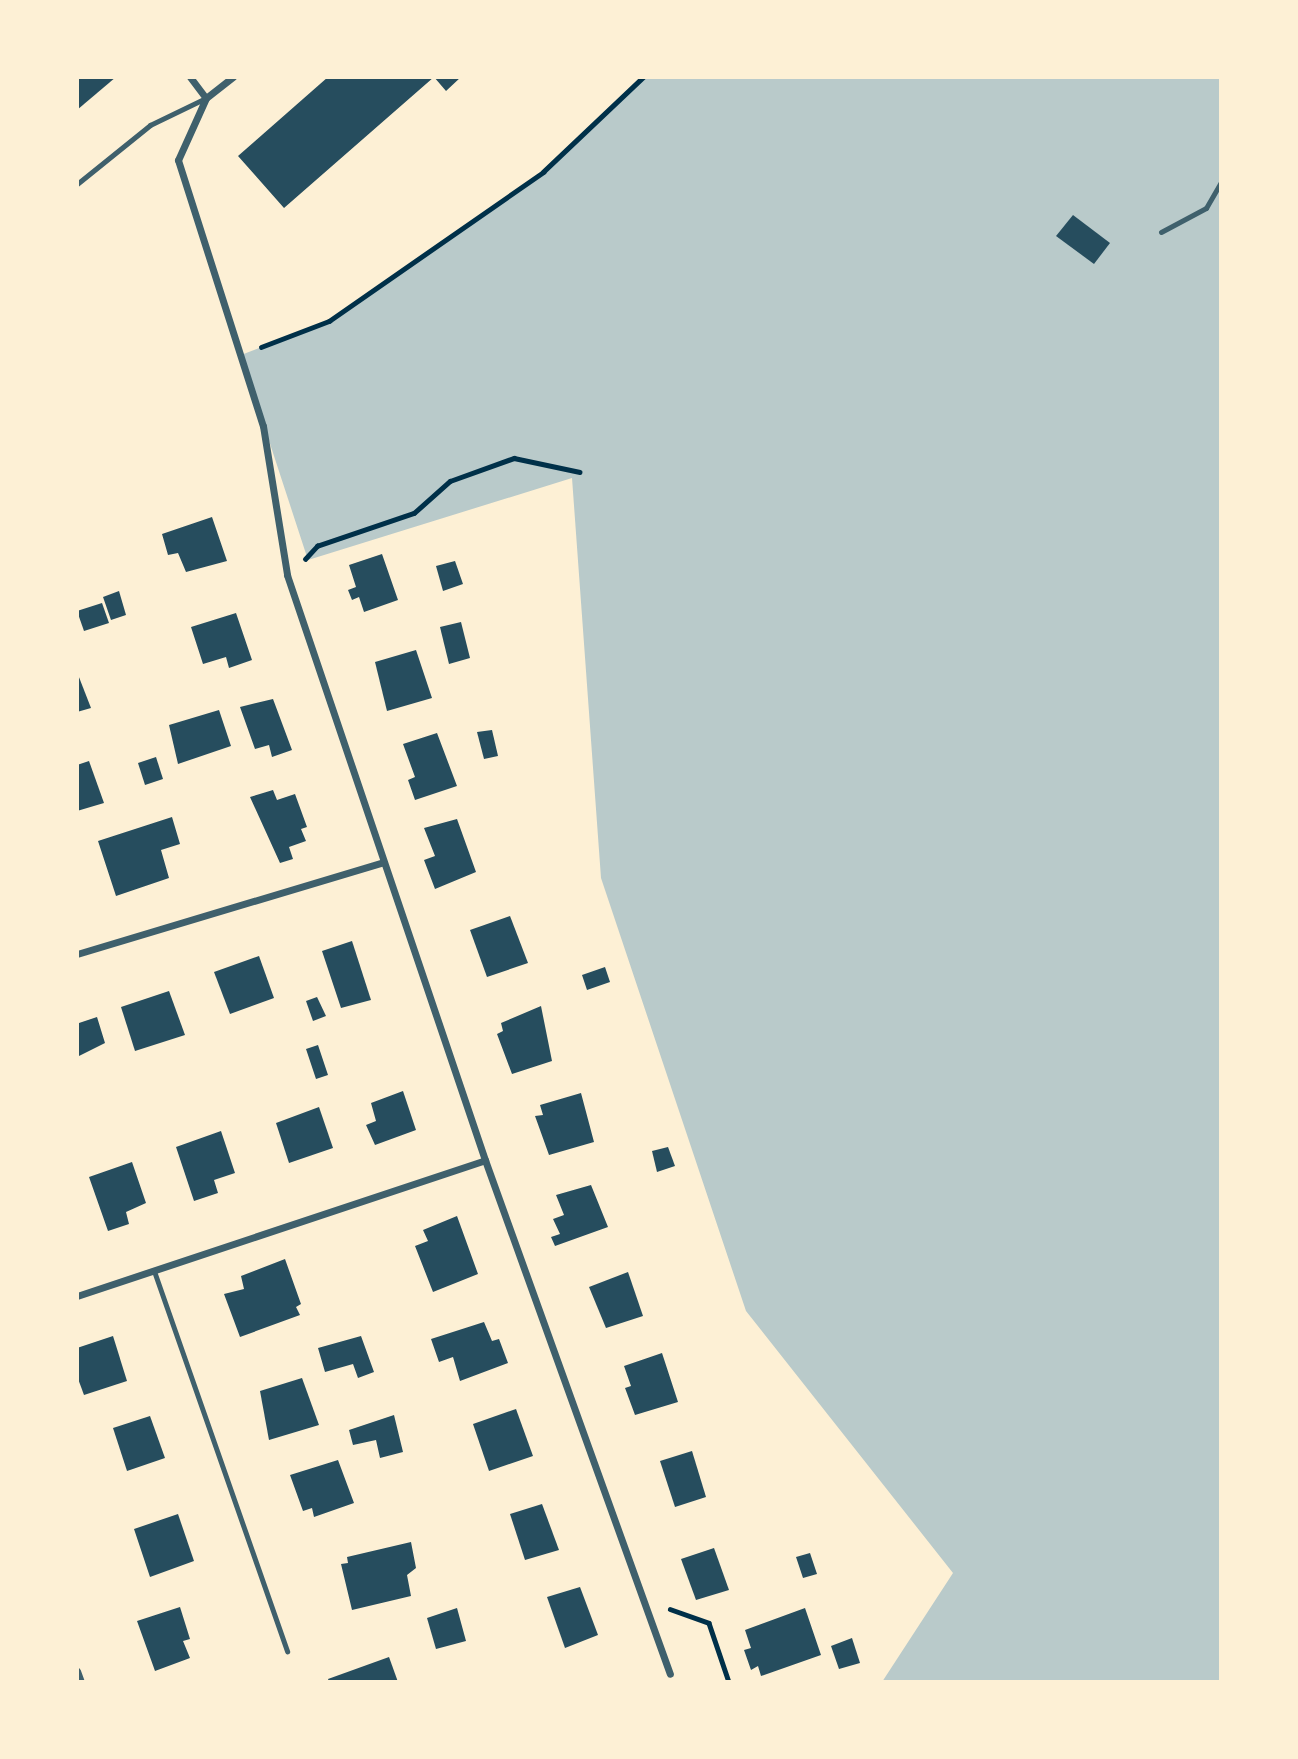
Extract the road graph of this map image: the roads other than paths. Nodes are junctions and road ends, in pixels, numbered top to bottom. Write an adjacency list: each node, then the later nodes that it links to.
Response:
1 (190, 77): 3 (street)
2 (233, 77): 3 (street)
3 (206, 98): 5 (lane); 7 (street)
4 (1221, 182): 6 (lane)
5 (77, 184)
6 (1161, 232)
7 (384, 862): 8 (street); 9 (street)
8 (77, 954)
9 (485, 1160): 10 (street); 14 (street)
10 (153, 1271): 11 (street); 12 (lane)
11 (77, 1296)
12 (287, 1651)
13 (77, 1671): 15 (street)
14 (670, 1674)
15 (81, 1682)

